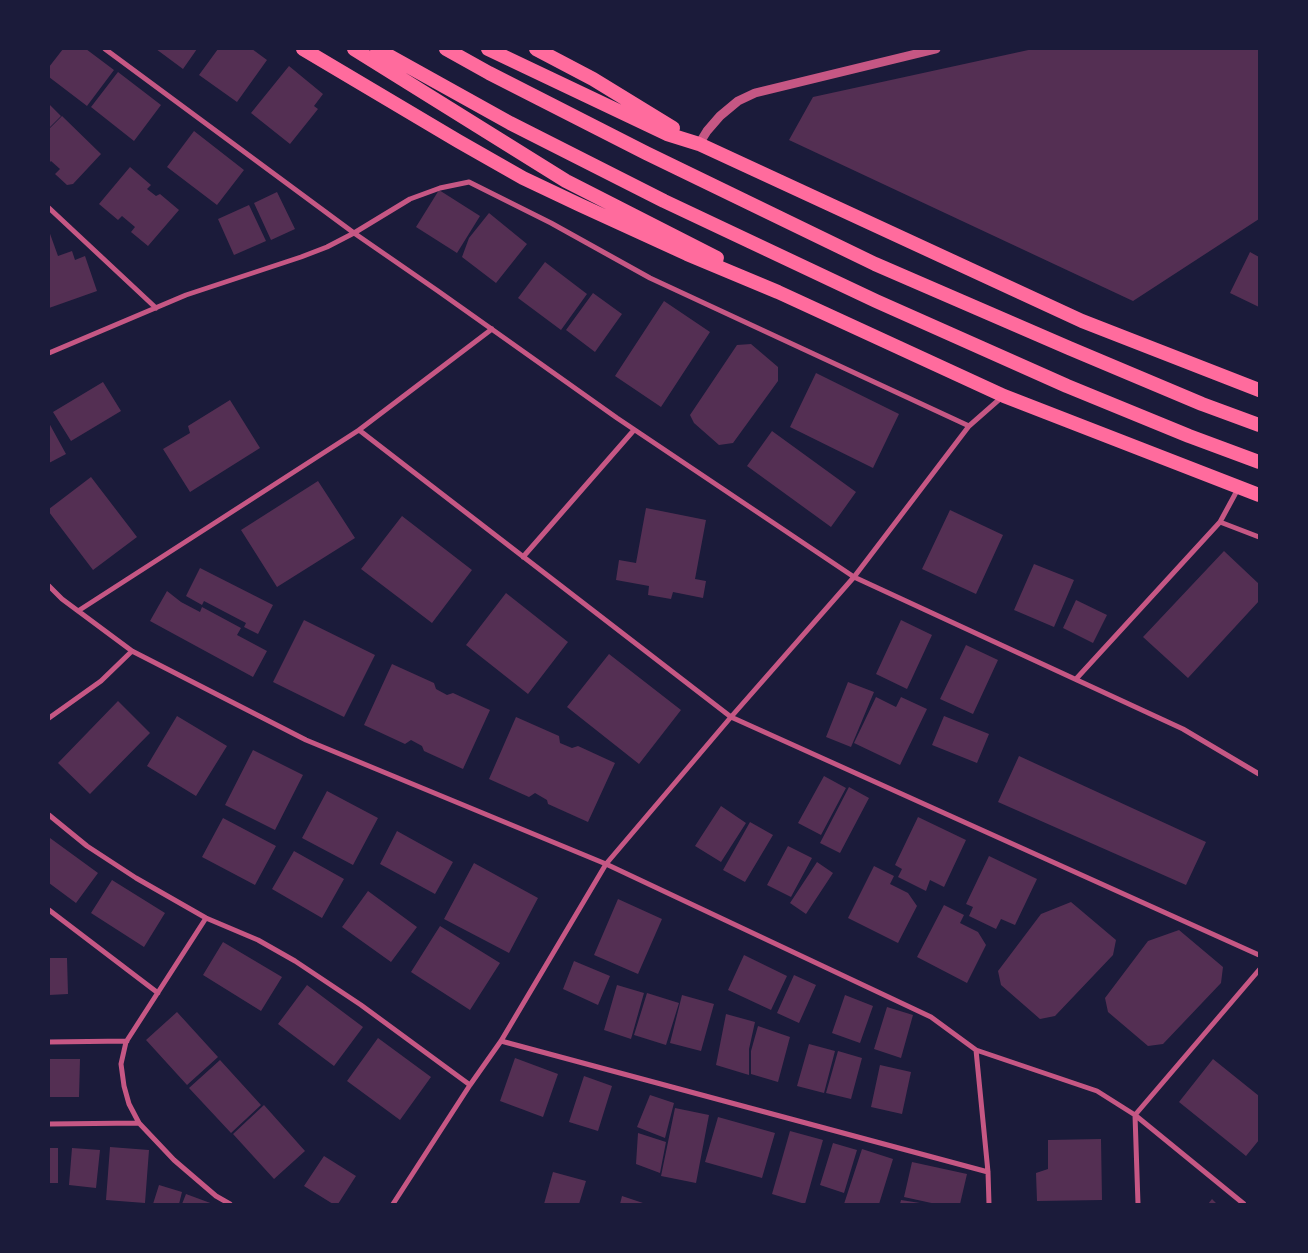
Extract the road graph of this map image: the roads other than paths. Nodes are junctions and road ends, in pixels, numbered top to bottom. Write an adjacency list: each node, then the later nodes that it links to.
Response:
1 (105, 49): 11 (street)
2 (303, 49): 12 (highway)
3 (354, 49): 12 (highway)
4 (376, 49): 22 (highway)
5 (446, 49): 18 (highway)
6 (488, 49): 9 (highway)
7 (536, 49): 9 (highway)
8 (936, 49): 9 (street)
9 (699, 144): 16 (highway)
10 (49, 208): 13 (street)
11 (354, 234): 13 (street); 14 (street); 19 (street)
12 (778, 292): 17 (highway)
13 (156, 308): 15 (street)
14 (492, 329): 20 (street); 21 (street)
15 (49, 353)
16 (1259, 390)
17 (1004, 396): 19 (street); 23 (highway)
18 (1259, 425)
19 (969, 426): 28 (street)
20 (359, 430): 27 (street); 30 (street)
21 (634, 430): 27 (street); 28 (street)
22 (1259, 462)
23 (1239, 487): 24 (highway); 25 (street)
24 (1259, 495)
25 (1220, 522): 26 (street); 32 (street)
26 (1259, 537)
27 (523, 557): 33 (street)
28 (854, 577): 32 (street); 33 (street)
29 (49, 586): 30 (street)
30 (78, 611): 31 (street)
31 (132, 651): 34 (street); 37 (street)
32 (1076, 679): 35 (street)
33 (731, 717): 37 (street); 40 (street)
34 (49, 718)
35 (1259, 774)
36 (49, 815): 39 (street)
37 (606, 864): 44 (street); 46 (street)
38 (49, 910): 42 (street)
39 (206, 918): 42 (street); 47 (street)
40 (1259, 955)
41 (1259, 970): 48 (street)
42 (158, 993): 43 (street)
43 (127, 1041): 45 (street); 49 (street)
44 (501, 1041): 47 (street); 51 (street)
45 (49, 1042)
46 (976, 1050): 48 (street); 51 (street)
47 (470, 1085): 53 (street)
48 (1135, 1115): 55 (street); 56 (street)
49 (139, 1123): 50 (street); 52 (street)
50 (49, 1124)
51 (988, 1172): 54 (street)
52 (230, 1204)
53 (393, 1204)
54 (989, 1204)
55 (1138, 1204)
56 (1244, 1204)

